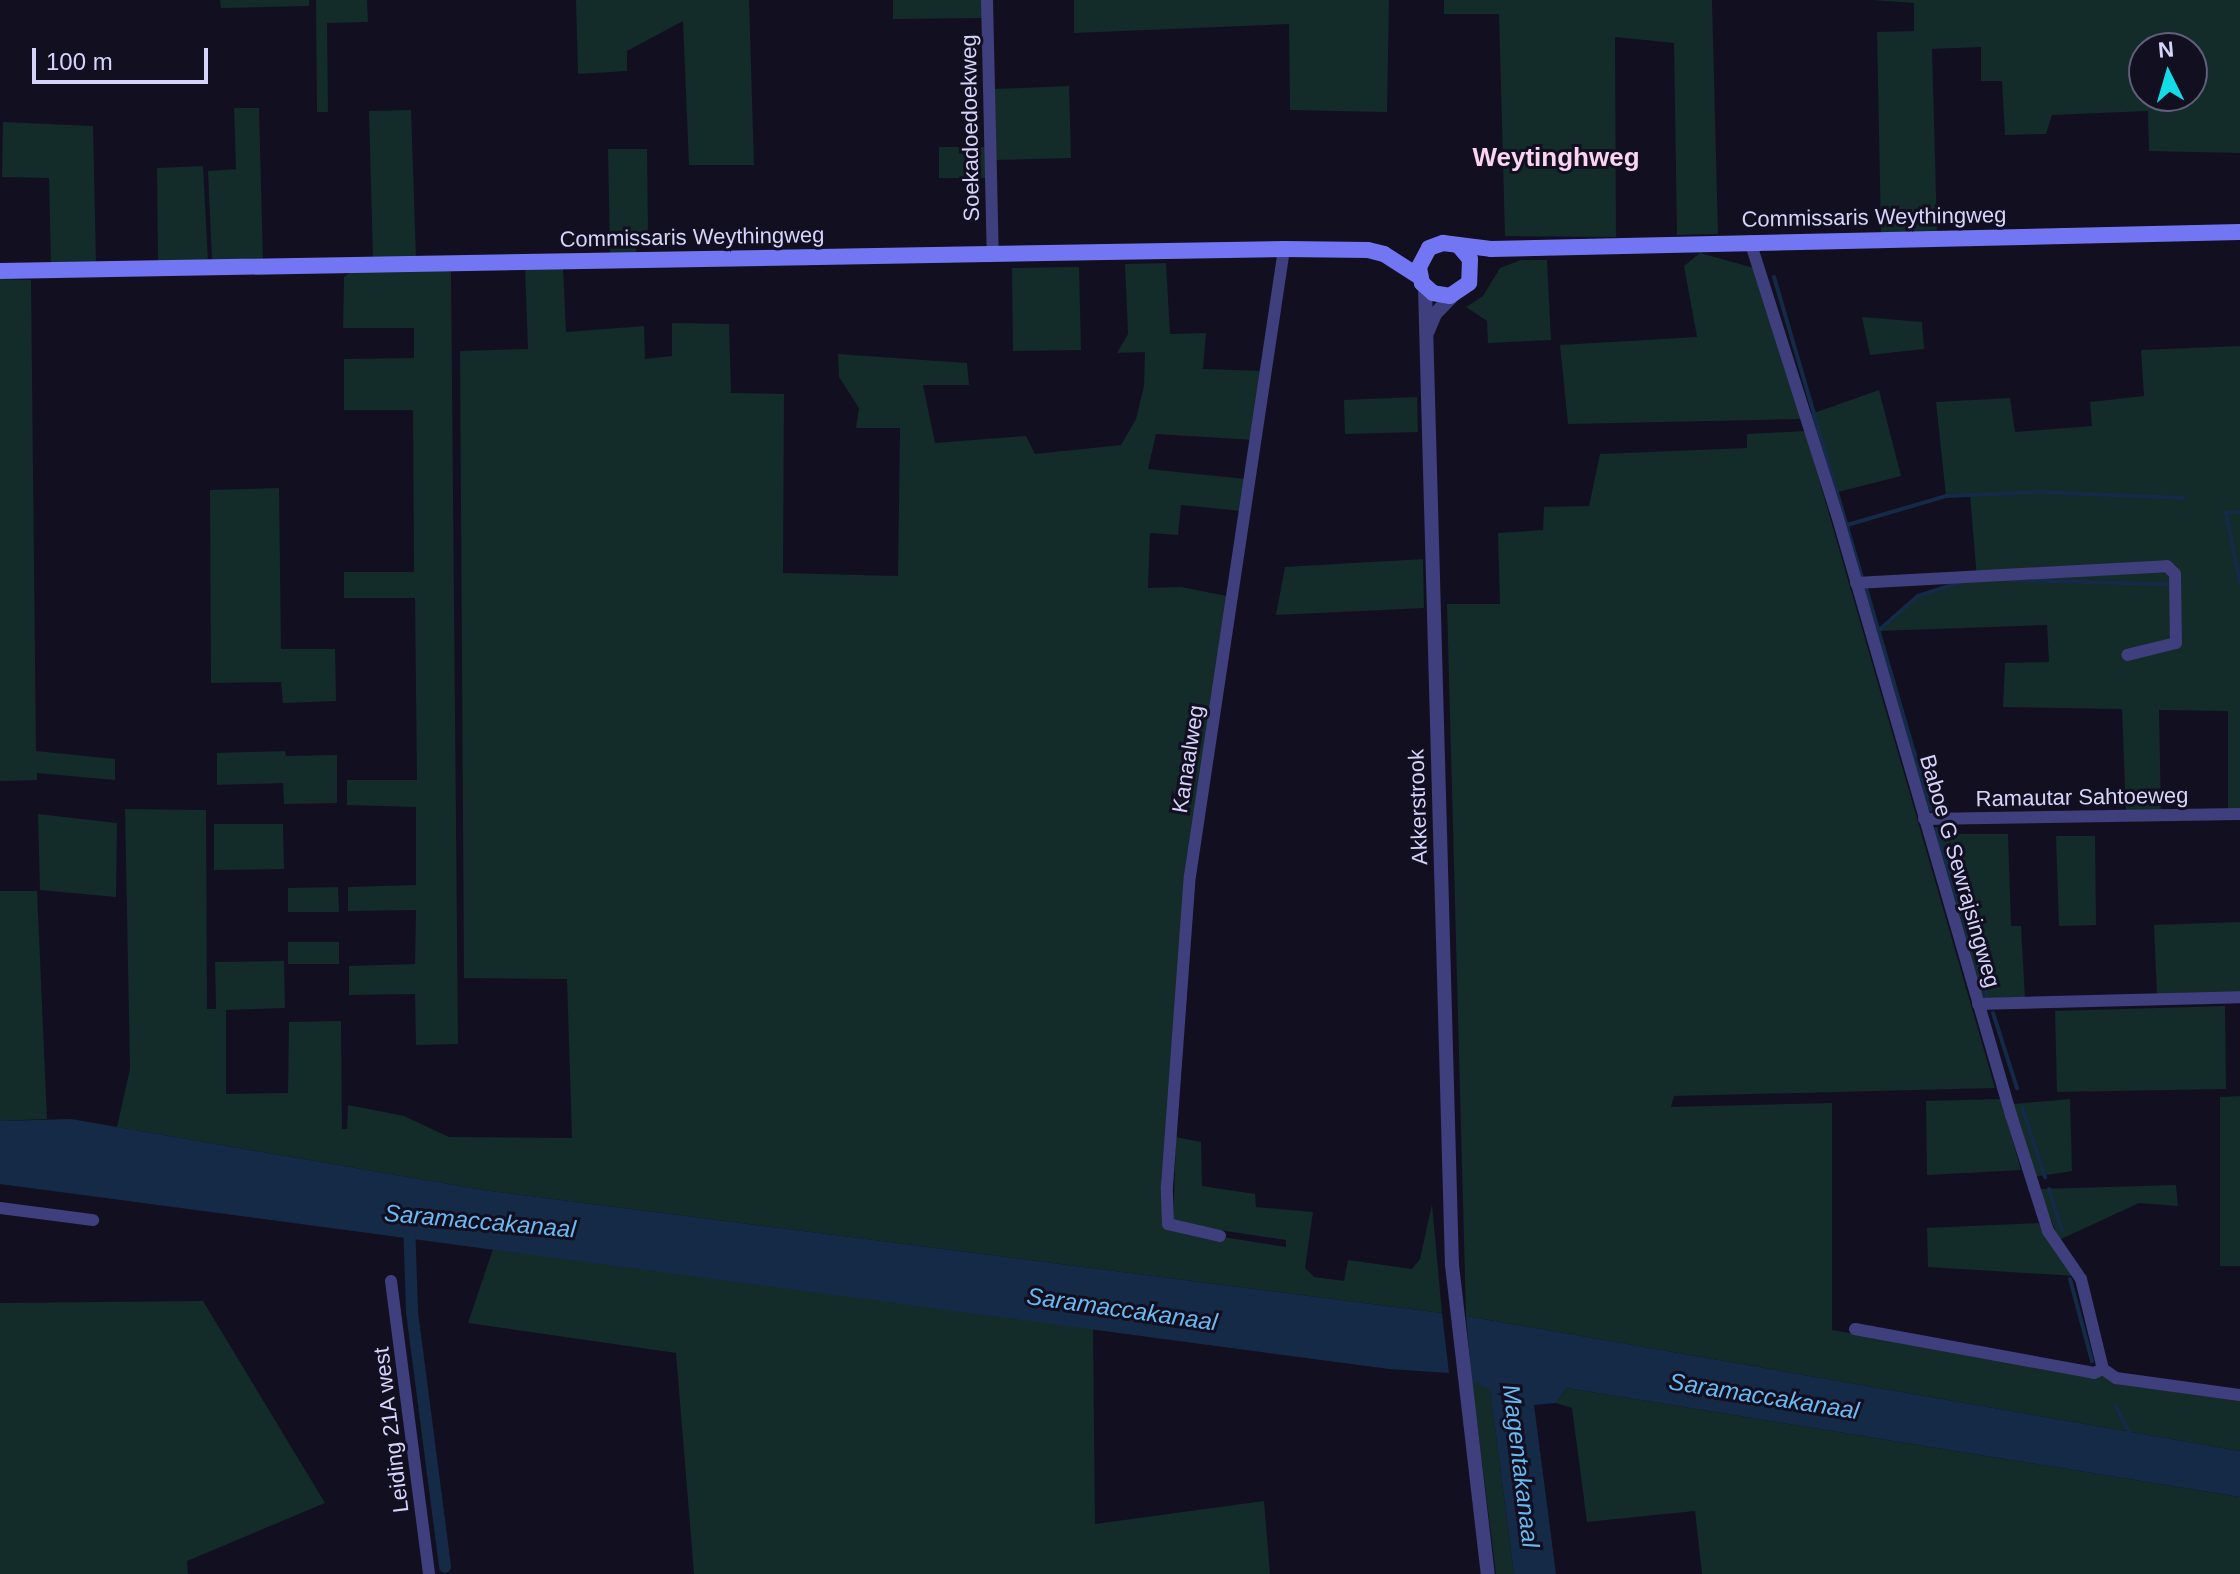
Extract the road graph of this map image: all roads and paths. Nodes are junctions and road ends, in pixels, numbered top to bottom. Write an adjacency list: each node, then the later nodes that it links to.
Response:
1 (987, 0): 9 (street, Soekadoedoekweg)
2 (2240, 232): 3 (main road, Commissaris Weythingweg)
3 (1750, 241): 5 (main road, Commissaris Weythingweg); 15 (street, Baboe G Sewrajsingweg)
4 (1459, 246): 5 (main road, Commissaris Weythingweg); 6 (main road); 11 (main road)
5 (1509, 247): 11 (main road)
6 (1429, 248): 8 (main road, Commissaris Weythingweg); 12 (main road)
7 (1284, 249): 8 (main road, Commissaris Weythingweg); 9 (main road, Commissaris Weythingweg); 23 (street, Kanaalweg)
8 (1384, 254): 12 (main road, Commissaris Weythingweg)
9 (993, 255): 10 (main road, Commissaris Weythingweg)
10 (0, 271)
11 (1472, 275): 13 (main road)
12 (1422, 282): 13 (main road); 14 (street, Akkerstrook)
13 (1454, 294): 14 (street)
14 (1423, 347): 29 (street, Akkerstrook)
15 (1856, 583): 16 (street); 18 (street, Baboe G Sewrajsingweg)
16 (2127, 655)
17 (2240, 814): 18 (street, Ramautar Sahtoeweg)
18 (1924, 819): 20 (street, Baboe G Sewrajsingweg)
19 (2240, 997): 20 (street)
20 (1978, 1004): 26 (street, Baboe G Sewrajsingweg)
21 (0, 1208): 22 (street)
22 (93, 1220)
23 (1220, 1236)
24 (391, 1281): 28 (street, Leiding 21A west)
25 (1855, 1329): 26 (street)
26 (2103, 1369): 27 (street)
27 (2240, 1395)
28 (429, 1574)
29 (1488, 1574)

